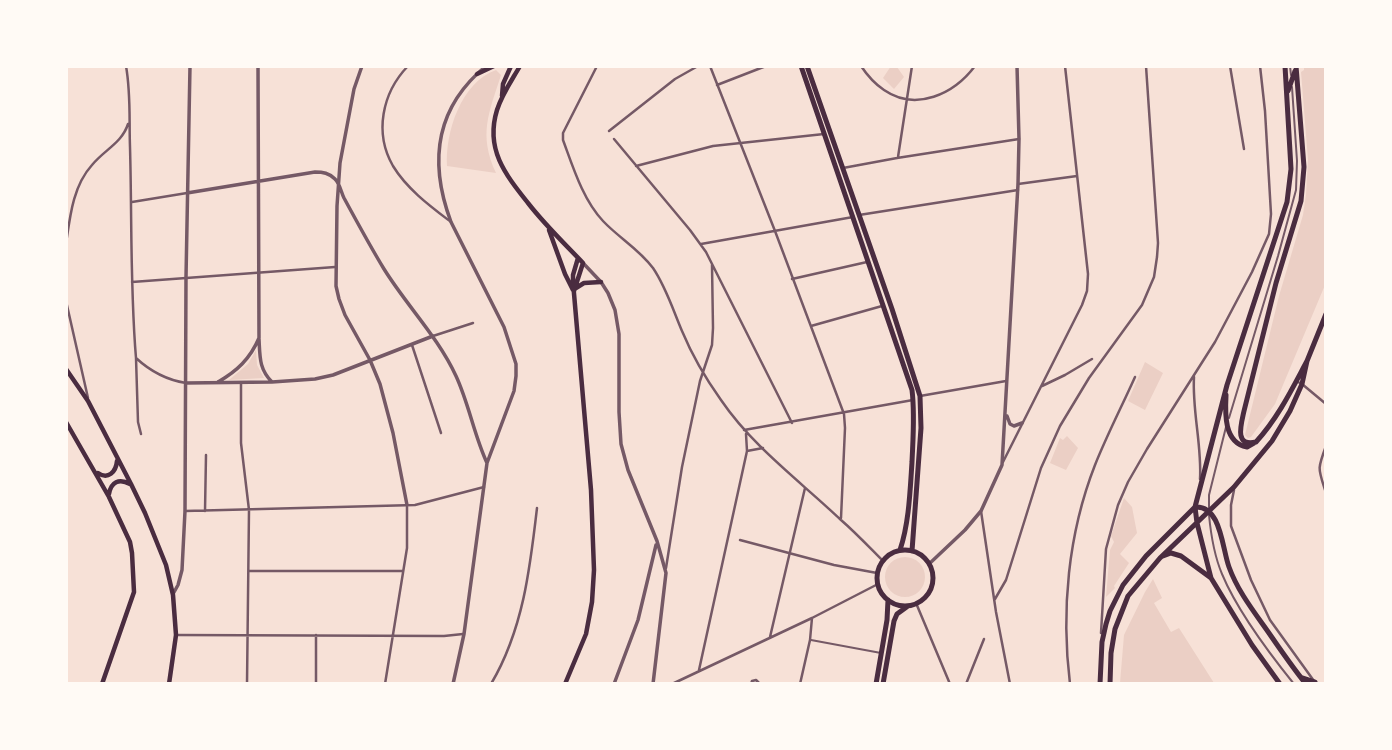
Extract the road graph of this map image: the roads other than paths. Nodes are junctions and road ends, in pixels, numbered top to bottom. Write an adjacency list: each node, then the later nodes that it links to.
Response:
1 (126, 66): 34 (street)
2 (190, 66): 48 (street)
3 (258, 66): 45 (street)
4 (362, 66): 46 (street)
5 (408, 66): 53 (street)
6 (486, 66): 27 (street)
7 (494, 66): 27 (main road)
8 (504, 66): 29 (main road)
9 (511, 66): 29 (main road)
10 (520, 66): 32 (main road)
11 (597, 66): 80 (street)
12 (698, 66): 35 (street)
13 (710, 66): 30 (street)
14 (766, 66): 30 (street)
15 (801, 66): 36 (main road)
16 (807, 66): 43 (main road)
17 (861, 66): 33 (street)
18 (912, 66): 33 (street)
19 (975, 66): 33 (street)
20 (1017, 66): 38 (street)
21 (1065, 66): 44 (street)
22 (1146, 66): 146 (street)
23 (1230, 66): 40 (street)
24 (1260, 66): 81 (street)
25 (1285, 66): 31 (main road)
26 (1294, 67): 28 (main road); 104 (main road)
27 (477, 74): 53 (street)
28 (1291, 82): 31 (main road); 100 (lane)
29 (503, 84): 32 (main road)
30 (717, 85): 39 (street)
31 (1287, 94): 89 (main road)
32 (502, 97): 54 (main road)
33 (907, 99): 41 (street)
34 (129, 121): 49 (street); 56 (street)
35 (609, 131)
36 (824, 134): 39 (street); 52 (main road)
37 (614, 139): 42 (street)
38 (1019, 139): 41 (street); 47 (street)
39 (740, 142): 42 (street); 55 (street)
40 (1244, 149)
41 (897, 158): 43 (street)
42 (636, 166): 57 (street)
43 (842, 169): 52 (main road)
44 (1077, 176): 47 (street); 90 (street)
45 (258, 181): 46 (street); 48 (street); 62 (street)
46 (338, 183): 50 (street); 51 (street)
47 (1018, 187): 52 (street); 83 (street)
48 (187, 193): 49 (street); 63 (street)
49 (132, 202): 65 (street)
50 (348, 204): 51 (street); 73 (street)
51 (337, 206): 61 (street)
52 (856, 216): 55 (street); 60 (main road); 91 (main road)
53 (451, 222): 110 (street)
54 (548, 229): 58 (main road); 67 (main road)
55 (775, 231): 57 (street); 64 (street)
56 (66, 244)
57 (701, 244): 59 (street)
58 (581, 260): 66 (street); 67 (main road)
59 (711, 262): 80 (street); 98 (street)
60 (867, 262): 64 (street); 69 (main road)
61 (335, 267): 62 (street); 78 (street)
62 (258, 272): 63 (street); 74 (street)
63 (186, 277): 65 (street); 86 (street)
64 (792, 279): 72 (street)
65 (132, 282): 76 (street)
66 (601, 282): 67 (main road); 131 (street)
67 (574, 290): 171 (main road)
68 (66, 301): 93 (street)
69 (882, 306): 72 (street); 92 (main road)
70 (1325, 314): 88 (main road)
71 (473, 323): 73 (street)
72 (811, 327): 96 (street)
73 (433, 336): 75 (street); 110 (street)
74 (259, 338): 84 (street); 85 (street)
75 (412, 345): 78 (street); 102 (street)
76 (136, 358): 86 (street); 103 (street)
77 (1092, 359): 90 (street)
78 (370, 360): 85 (street); 120 (street)
79 (67, 369): 93 (main road)
80 (702, 371): 101 (street); 140 (street)
81 (1195, 374): 116 (street); 158 (street)
82 (1135, 377): 183 (street)
83 (1006, 381): 91 (street); 95 (street)
84 (218, 382): 86 (street); 87 (street)
85 (272, 382): 87 (street)
86 (186, 383): 124 (street)
87 (241, 383): 123 (street)
88 (1299, 383): 94 (street); 104 (main road); 114 (main road)
89 (1227, 385): 100 (main road); 116 (main road)
90 (1042, 386): 99 (street)
91 (920, 396): 133 (main road)
92 (913, 400): 96 (street); 132 (main road)
93 (88, 401): 109 (main road)
94 (1325, 404)
95 (1006, 411): 99 (street); 111 (street)
96 (844, 414): 98 (street); 128 (street)
97 (66, 422): 112 (main road)
98 (792, 423): 101 (street)
99 (1022, 423): 111 (street)
100 (1227, 424): 104 (main road); 127 (lane)
101 (745, 431): 106 (street); 107 (street)
102 (441, 433)
103 (141, 434)
104 (1256, 442)
105 (1325, 446): 118 (street)
106 (763, 448): 107 (street); 117 (street)
107 (747, 451): 160 (street)
108 (206, 456): 125 (street)
109 (117, 460): 112 (main road); 113 (main road)
110 (487, 463): 115 (street)
111 (1002, 465): 126 (street)
112 (95, 470): 119 (main road)
113 (131, 484): 119 (main road); 144 (main road)
114 (1234, 486): 127 (main road); 163 (street)
115 (484, 487): 120 (street); 150 (street)
116 (1200, 487): 121 (main road)
117 (805, 488): 128 (street); 134 (street)
118 (1325, 493)
119 (109, 497): 164 (main road)
120 (407, 505): 123 (street); 139 (street)
121 (1198, 507): 127 (main road); 129 (main road); 158 (main road)
122 (537, 508): 170 (street)
123 (249, 510): 125 (street); 138 (street)
124 (185, 511): 125 (street); 144 (street)
125 (205, 511)
126 (981, 511): 137 (street); 146 (street)
127 (1209, 511): 129 (main road); 161 (main road); 186 (lane)
128 (841, 519): 136 (street)
129 (1197, 523): 135 (main road); 142 (main road)
130 (740, 540): 134 (street)
131 (657, 541): 140 (street); 172 (street)
132 (900, 551): 133 (main road); 136 (main road)
133 (912, 551): 137 (main road)
134 (789, 554): 141 (street); 155 (street)
135 (1160, 558): 142 (main road); 185 (main road)
136 (883, 561): 141 (main road)
137 (929, 564): 147 (main road)
138 (249, 571): 139 (street); 154 (street)
139 (403, 571): 153 (street)
140 (666, 573): 173 (street)
141 (877, 573): 143 (main road)
142 (1211, 578): 162 (main road)
143 (878, 584): 145 (main road); 149 (street)
144 (173, 595): 151 (main road)
145 (888, 600): 148 (main road); 159 (main road)
146 (995, 600): 182 (street)
147 (916, 603): 148 (main road); 180 (street)
148 (908, 606): 179 (main road)
149 (812, 618): 155 (street); 157 (street)
150 (464, 634): 153 (street); 169 (street)
151 (176, 635): 154 (street); 165 (main road)
152 (316, 635): 153 (street); 154 (street); 167 (street)
153 (392, 635): 168 (street)
154 (248, 636): 166 (street)
155 (770, 637): 160 (street)
156 (984, 639): 181 (street)
157 (810, 640): 159 (lane); 177 (street)
158 (1102, 642): 184 (main road)
159 (881, 653): 178 (main road)
160 (699, 670): 174 (street)
161 (1300, 677): 163 (main road); 187 (main road)
162 (1277, 682)
163 (1316, 683)
164 (102, 684)
165 (169, 684)
166 (247, 684)
167 (316, 684)
168 (385, 684)
169 (453, 684)
170 (491, 684)
171 (565, 684)
172 (614, 684)
173 (653, 684)
174 (673, 684)
175 (751, 684): 176 (street)
176 (760, 684)
177 (800, 684)
178 (876, 684)
179 (883, 684)
180 (950, 684)
181 (966, 684)
182 (1010, 684)
183 (1070, 684)
184 (1100, 684)
185 (1110, 684)
186 (1294, 684)
187 (1306, 684)

